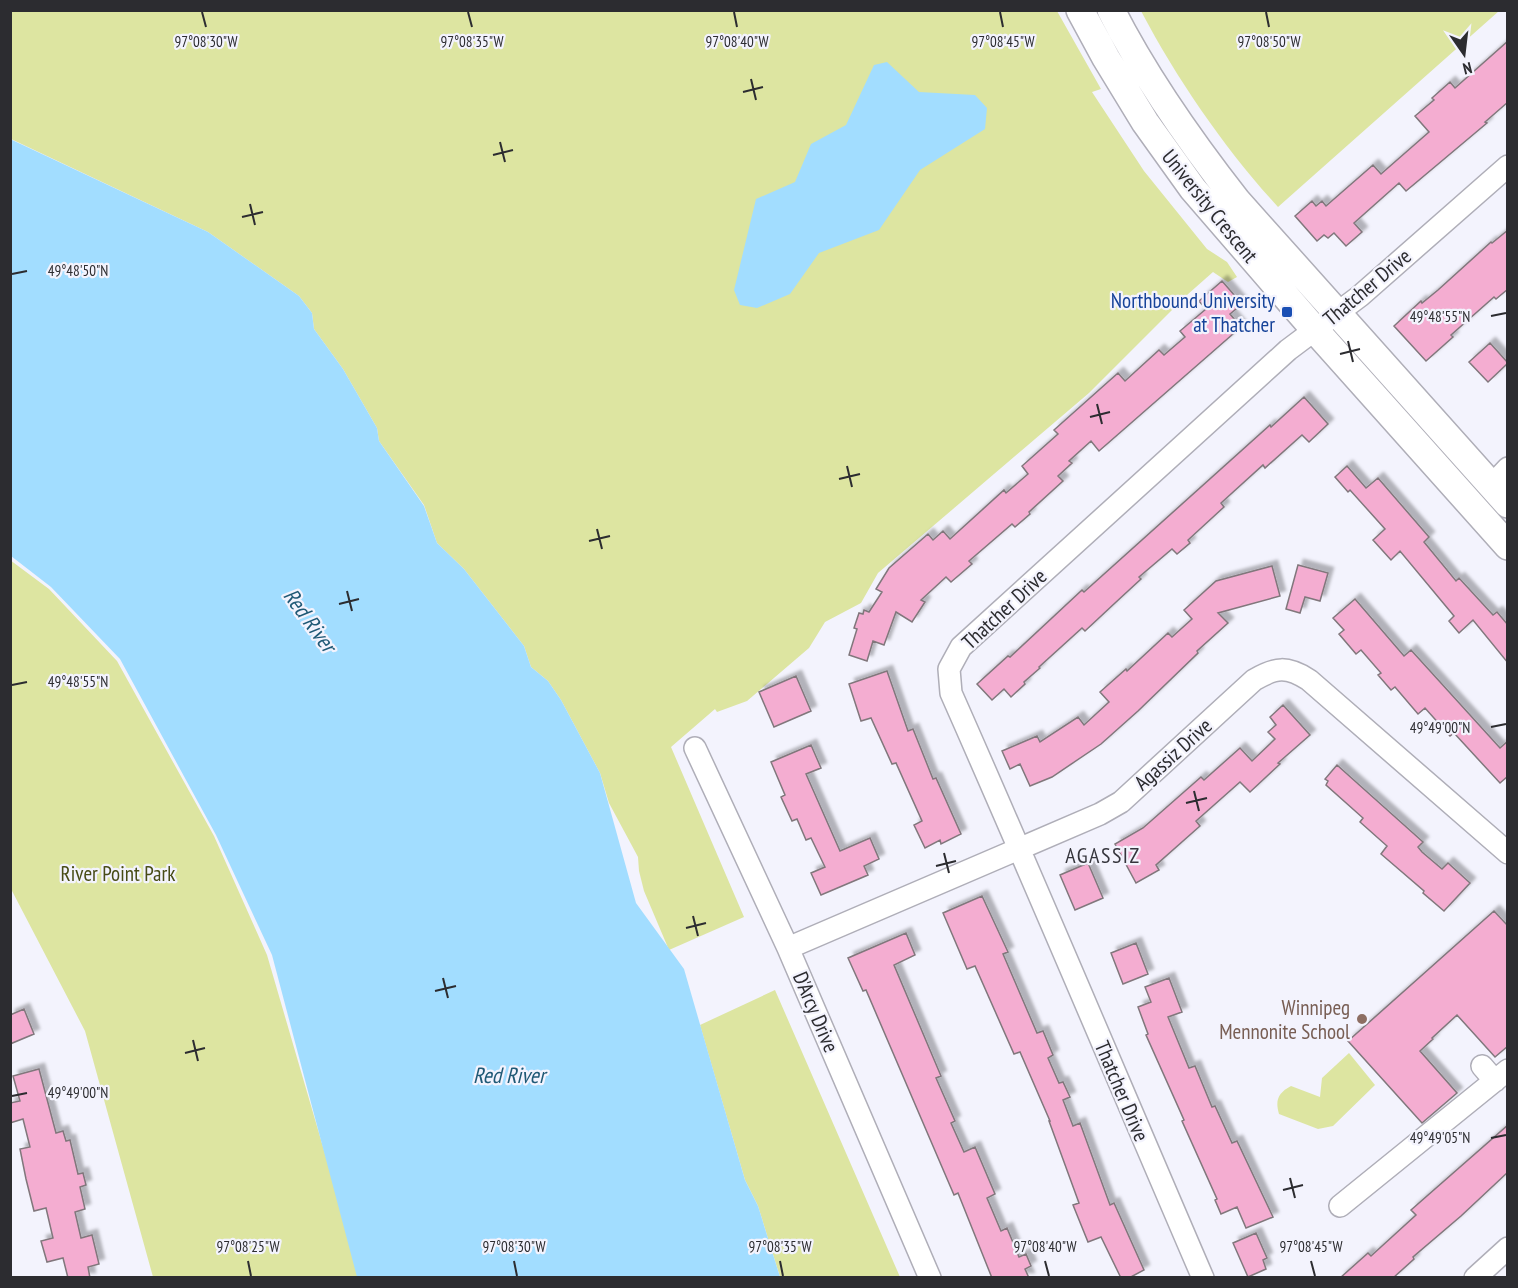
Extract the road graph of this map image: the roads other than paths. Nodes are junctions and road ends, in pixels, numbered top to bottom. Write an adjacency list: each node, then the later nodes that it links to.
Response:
1 (1080, 10): 5 (main road, University Crescent)
2 (1111, 10): 4 (main road, University Crescent)
3 (1508, 165): 4 (street, Thatcher Drive)
4 (1337, 314): 5 (street, Thatcher Drive); 6 (main road, University Crescent)
5 (1315, 330): 7 (main road, University Crescent); 9 (street, Thatcher Drive)
6 (1502, 486)
7 (1508, 546)
8 (695, 748): 11 (street, D'Arcy Drive)
9 (1020, 849): 10 (street, Agassiz Drive); 11 (street, Agassiz Drive); 16 (street, Thatcher Drive)
10 (1508, 853)
11 (788, 948): 15 (street, D'Arcy Drive)
12 (1495, 1072): 13 (street)
13 (1340, 1206)
14 (1508, 1248): 17 (street)
15 (930, 1278)
16 (1203, 1278)
17 (1475, 1278)

